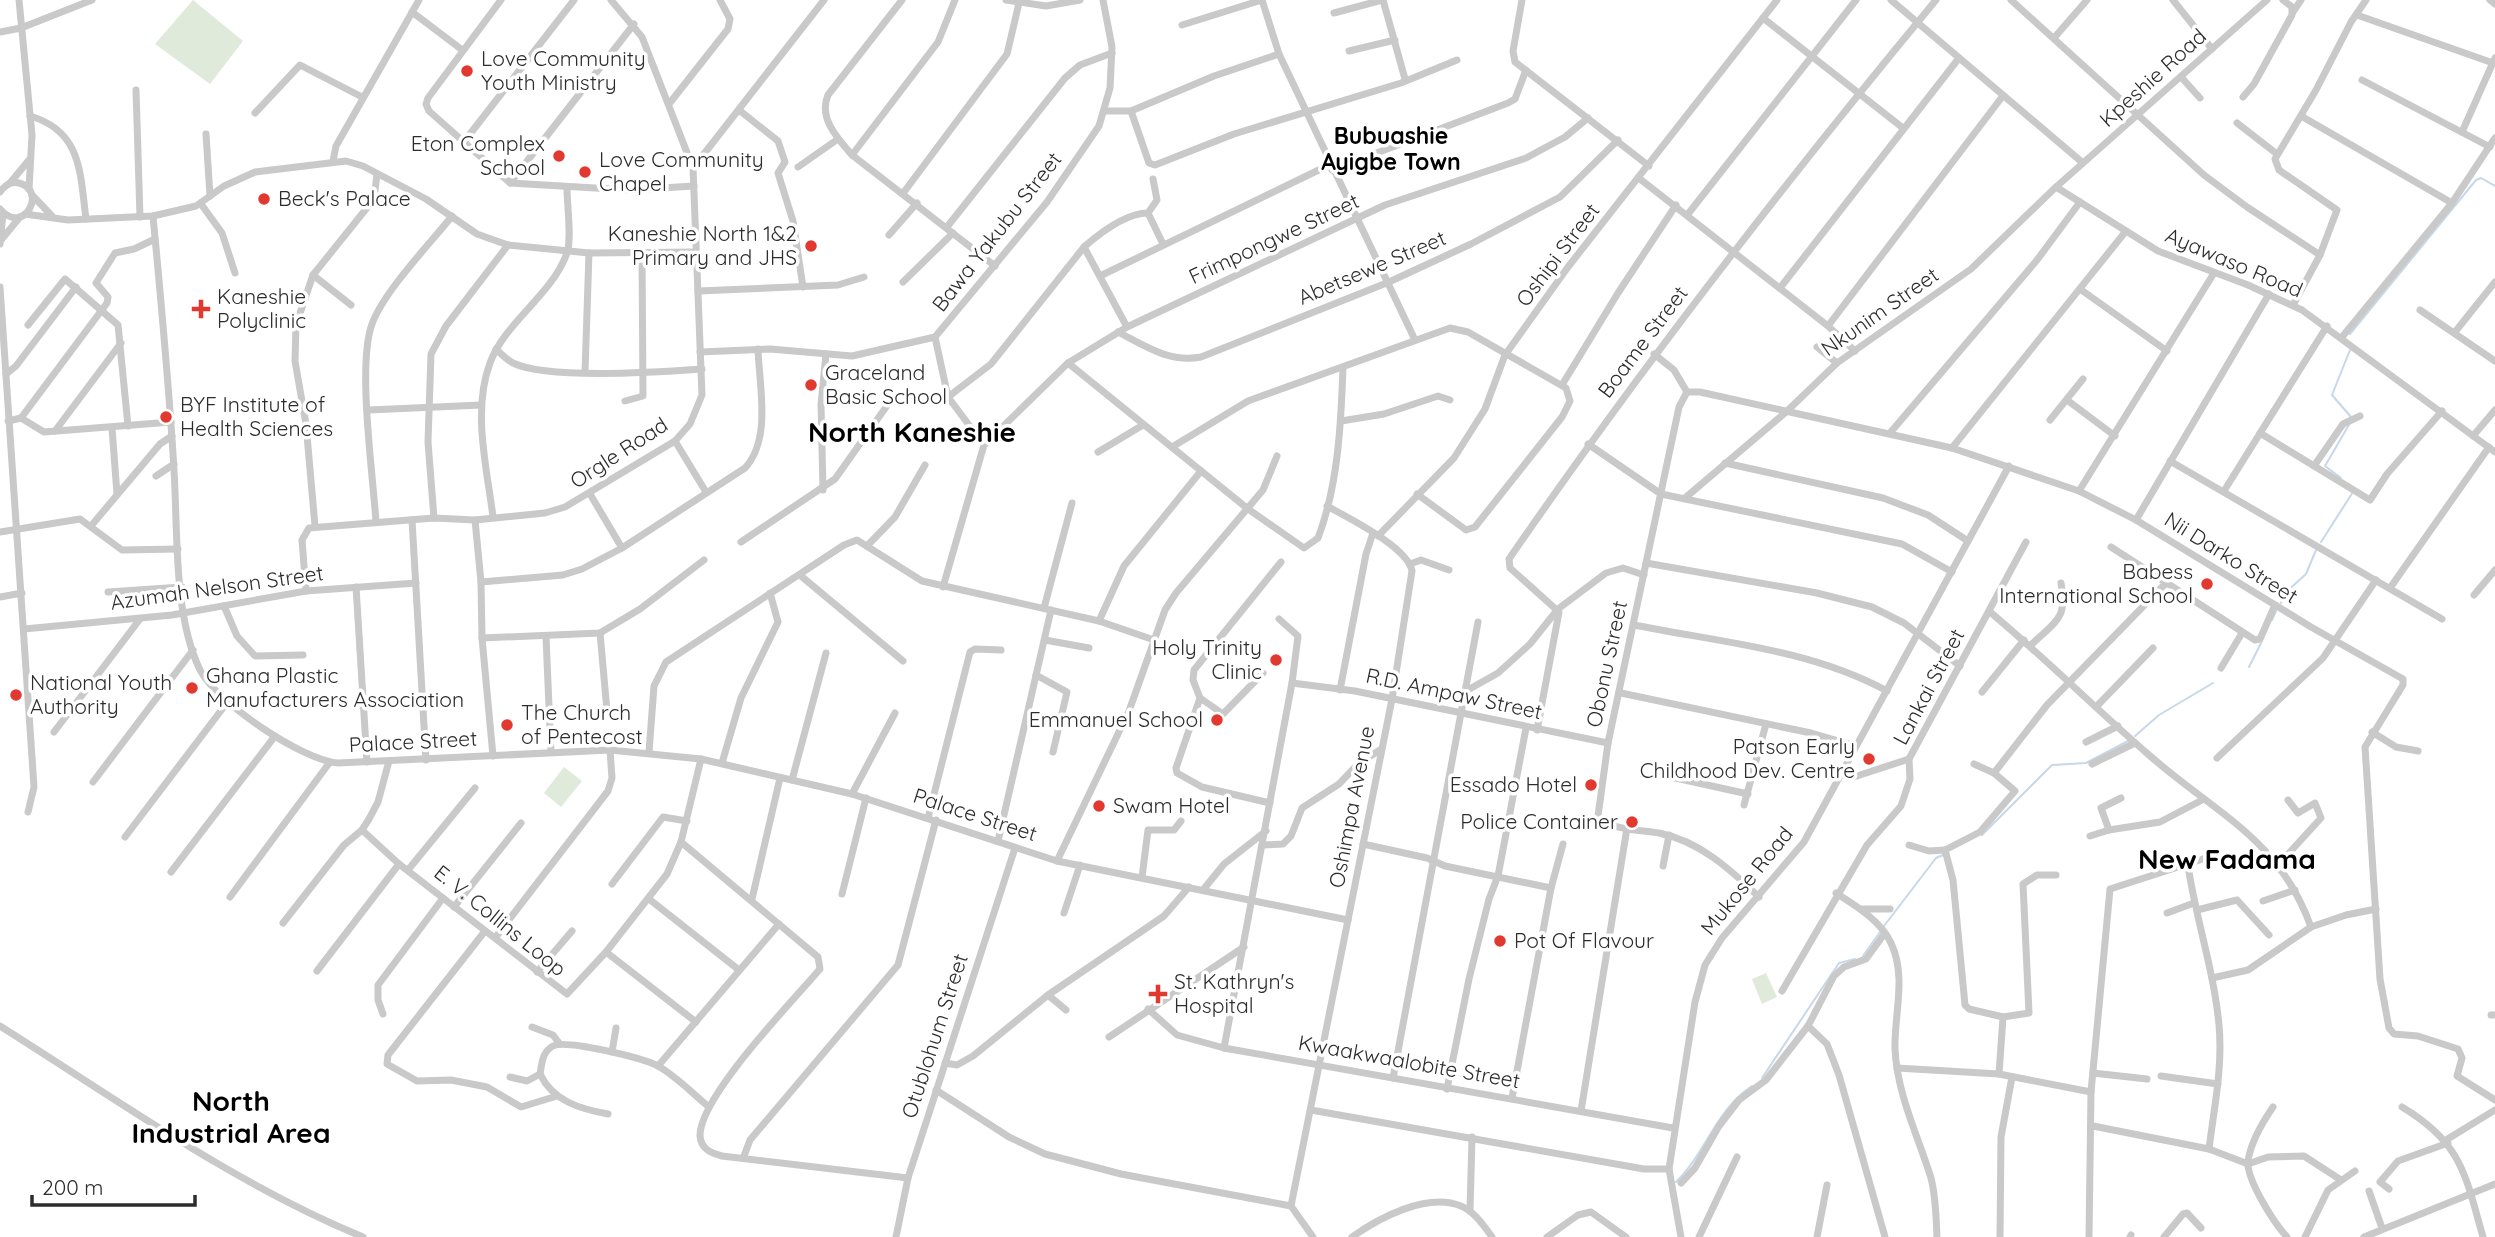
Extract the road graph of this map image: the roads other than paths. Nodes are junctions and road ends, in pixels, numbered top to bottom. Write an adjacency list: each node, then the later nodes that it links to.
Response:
1 (19, 0): 39 (street)
2 (92, 0): 39 (street)
3 (419, 0): 31 (street)
4 (501, 0): 43 (street)
5 (574, 0): 79 (street)
6 (720, 0): 62 (street)
7 (824, 0): 63 (street)
8 (902, 0): 77 (street)
9 (955, 0): 83 (street)
10 (1006, 0): 29 (street)
11 (1080, 0): 29 (street)
12 (1103, 0): 46 (street, Bawa Yakubu Street)
13 (1262, 0): 38 (street); 47 (street)
14 (1383, 0): 33 (street); 42 (street)
15 (1522, 0): 52 (street)
16 (1777, 0): 35 (street, Oshipi Street)
17 (1856, 0): 48 (street)
18 (1891, 0): 36 (street)
19 (1936, 0): 36 (street, Boame Street)
20 (2011, 0): 41 (street)
21 (2087, 0): 41 (street)
22 (2173, 0): 44 (street)
23 (2267, 0): 44 (street, Kpeshie Road)
24 (2284, 0): 32 (street)
25 (2301, 0): 32 (street)
26 (2366, 0): 34 (street)
27 (2490, 0): 30 (street)
28 (616, 2): 37 (street, Orgle Road)
29 (1018, 3): 100 (street)
30 (2495, 4)
31 (412, 12): 43 (street); 58 (street)
32 (2293, 12): 60 (street)
33 (1334, 13)
34 (2357, 15): 51 (street); 70 (street)
35 (1763, 18): 48 (street); 87 (street, Oshipi Street)
36 (1918, 21): 49 (street); 57 (street, Boame Street)
37 (634, 24): 62 (street, Orgle Road); 94 (street)
38 (1182, 25)
39 (21, 28): 40 (street); 69 (street)
40 (0, 32)
41 (2054, 38): 68 (street)
42 (1395, 40): 45 (street); 54 (street)
43 (461, 49): 79 (street)
44 (2212, 49): 53 (street, Kpeshie Road)
45 (1349, 51)
46 (1112, 53): 64 (street, Bawa Yakubu Street); 117 (street)
47 (1279, 54): 65 (street); 66 (street)
48 (1812, 54): 57 (street); 109 (street)
49 (1959, 58): 59 (street); 73 (street)
50 (1457, 60): 54 (street)
51 (2494, 60): 74 (street)
52 (1526, 71): 71 (street); 89 (street)
53 (2181, 76): 61 (street); 68 (street, Kpeshie Road)
54 (1405, 79): 66 (street)
55 (2361, 80): 74 (street)
56 (136, 90): 114 (street)
57 (1858, 92): 73 (street); 125 (street, Boame Street)
58 (362, 97): 67 (street); 85 (street)
59 (2002, 97): 86 (street); 152 (street)
60 (2243, 97)
61 (2200, 98)
62 (669, 104): 90 (street, Orgle Road)
63 (739, 110): 90 (street); 141 (street)
64 (1105, 111): 65 (street); 131 (street, Bawa Yakubu Street)
65 (1131, 111): 66 (street)
66 (1307, 111): 89 (street)
67 (256, 113)
68 (2139, 114): 81 (street, Kpeshie Road); 130 (street)
69 (30, 116): 84 (street); 115 (street)
70 (2301, 116): 82 (street); 104 (street)
71 (1588, 118): 78 (street); 116 (street, Frimpongwe Street)
72 (2237, 122): 82 (street)
73 (1903, 128): 143 (street)
74 (2462, 132): 80 (street)
75 (206, 134): 101 (street)
76 (2495, 138): 80 (street)
77 (838, 139): 83 (street); 88 (street)
78 (1618, 140): 87 (street); 138 (street, Abetsewe Street)
79 (463, 143): 94 (street)
80 (2490, 147): 104 (street)
81 (2094, 154): 86 (street, Nkunim Street)
82 (2277, 154): 130 (street)
83 (852, 155): 100 (street)
84 (30, 160): 96 (street); 99 (street)
85 (333, 161): 91 (street); 101 (street)
86 (2084, 163): 97 (street, Nkunim Street)
87 (1649, 166): 92 (street, Oshipi Street)
88 (798, 167)
89 (1331, 167): 116 (street); 122 (street)
90 (693, 168): 95 (street, Orgle Road)
91 (377, 174): 113 (street); 134 (street)
92 (1640, 178): 106 (street); 170 (street, Oshipi Street)
93 (1153, 179): 108 (street)
94 (510, 183): 98 (street)
95 (694, 186): 98 (street); 127 (street, Orgle Road)
96 (3, 187): 99 (street)
97 (2056, 187): 103 (street, Ayawaso Road); 165 (street, Nkunim Street)
98 (567, 189): 126 (street)
99 (30, 192): 110 (street); 111 (street)
100 (904, 192): 102 (street)
101 (210, 196): 105 (street)
102 (917, 202): 117 (street); 119 (street)
103 (2080, 202): 118 (street, Ayawaso Road); 203 (street)
104 (2452, 203): 159 (street)
105 (201, 204): 112 (street); 132 (street)
106 (1676, 205): 109 (street); 180 (street)
107 (1, 211): 110 (street); 121 (street)
108 (1148, 213): 122 (street); 124 (street)
109 (1688, 214): 125 (street)
110 (23, 216): 111 (street); 121 (street)
111 (53, 216): 115 (street)
112 (153, 216): 114 (street); 120 (street, Palace Street)
113 (452, 216): 123 (street); 189 (street)
114 (140, 217): 115 (street)
115 (86, 219)
116 (1357, 219): 138 (street); 154 (street, Frimpongwe Street)
117 (950, 230): 131 (street); 137 (street)
118 (2126, 231): 133 (street, Ayawaso Road); 144 (street)
119 (889, 235)
120 (155, 239): 149 (street); 198 (street, Palace Street)
121 (0, 242)
122 (1163, 244): 136 (street)
123 (508, 245): 126 (street); 188 (street)
124 (1084, 247): 136 (street); 182 (street)
125 (1735, 251): 143 (street); 169 (street, Boame Street)
126 (567, 252): 128 (street); 163 (street)
127 (696, 252): 129 (street); 145 (street, Orgle Road)
128 (589, 253): 129 (street); 176 (street)
129 (642, 254): 177 (street)
130 (2320, 254): 148 (street)
131 (995, 266): 158 (street, Bawa Yakubu Street)
132 (235, 273)
133 (2214, 273): 146 (street, Ayawaso Road); 166 (street)
134 (313, 275): 147 (street); 243 (street)
135 (864, 276): 141 (street)
136 (1100, 276): 154 (street)
137 (903, 282)
138 (1389, 282): 156 (street, Abetsewe Street); 160 (street)
139 (2495, 282): 157 (street)
140 (76, 287): 149 (street); 151 (street); 178 (street)
141 (803, 287): 145 (street)
142 (0, 288): 155 (street)
143 (1780, 288): 152 (street)
144 (2080, 289): 166 (street); 212 (street)
145 (698, 291): 167 (street, Orgle Road)
146 (2269, 294): 148 (street, Ayawaso Road); 216 (street)
147 (351, 305)
148 (2292, 305): 153 (street, Ayawaso Road)
149 (103, 309): 161 (street); 194 (street)
150 (2420, 310): 157 (street)
151 (28, 324)
152 (1828, 326): 165 (street)
153 (2327, 326): 159 (street, Ayawaso Road); 204 (street)
154 (1127, 327): 156 (street, Frimpongwe Street)
155 (2, 330): 178 (street)
156 (1118, 332): 172 (street)
157 (2455, 332): 171 (street)
158 (935, 337): 168 (street, Bawa Yakubu Street); 182 (street)
159 (2342, 337): 191 (street, Ayawaso Road)
160 (1415, 340): 170 (street); 174 (street)
161 (121, 343): 200 (street); 202 (street)
162 (1817, 348): 173 (street)
163 (496, 349): 176 (street); 187 (street)
164 (758, 349): 167 (street, Bawa Yakubu Street); 168 (street, Bawa Yakubu Street); 226 (street)
165 (1854, 351): 173 (street, Nkunim Street)
166 (2167, 351): 206 (street)
167 (700, 352): 175 (street, Orgle Road)
168 (827, 354): 224 (street)
169 (1654, 354): 181 (street); 210 (street, Boame Street)
170 (1505, 355): 180 (street); 230 (street, Oshipi Street)
171 (2495, 361)
172 (1068, 363): 199 (street); 209 (street)
173 (1837, 363): 192 (street, Nkunim Street)
174 (1343, 368): 197 (street); 211 (street)
175 (702, 369): 177 (street); 208 (street, Orgle Road)
176 (585, 372): 177 (street)
177 (641, 373): 186 (street)
178 (6, 374): 196 (street)
179 (2083, 379): 185 (street)
180 (1562, 385): 230 (street)
181 (1687, 392): 192 (street, Nii Darko Street); 231 (street, Obonu Street)
182 (948, 397): 209 (street)
183 (891, 400): 224 (street)
184 (1450, 400): 197 (street)
185 (2067, 400): 195 (street); 206 (street)
186 (625, 401)
187 (481, 405): 188 (street); 236 (street)
188 (430, 408): 189 (street); 237 (street)
189 (369, 410): 241 (street)
190 (2495, 410): 207 (street)
191 (2442, 411): 207 (street, Ayawaso Road); 221 (street)
192 (1786, 412): 203 (street, Nii Darko Street); 217 (street, Nkunim Street)
193 (2354, 417): 221 (street)
194 (21, 418): 196 (street); 202 (street)
195 (2050, 420)
196 (8, 421): 244 (street)
197 (1341, 421): 234 (street)
198 (171, 422): 200 (street); 205 (street, Palace Street)
199 (1143, 425): 211 (street); 214 (street)
200 (128, 426): 201 (street)
201 (112, 428): 202 (street); 228 (street)
202 (55, 431)
203 (1890, 433): 212 (street, Nii Darko Street)
204 (2260, 433): 221 (street); 227 (street)
205 (172, 436): 218 (street, Palace Street); 228 (street)
206 (2115, 436): 225 (street)
207 (2473, 436): 213 (street, Ayawaso Road)
208 (675, 442): 226 (street); 229 (street, Orgle Road)
209 (984, 444): 270 (street)
210 (1588, 444): 231 (street); 281 (street, Boame Street)
211 (1172, 447): 222 (street)
212 (1952, 448): 220 (street, Nii Darko Street)
213 (2492, 450): 271 (street)
214 (1098, 452)
215 (1277, 456): 235 (street)
216 (2170, 461): 227 (street); 240 (street)
217 (1725, 463): 232 (street, Nkunim Street); 247 (street)
218 (174, 464): 223 (street); 253 (street, Palace Street)
219 (925, 465): 250 (street)
220 (2009, 466): 225 (street, Nii Darko Street); 247 (street, Mukose Road)
221 (2314, 466)
222 (1202, 471): 235 (street); 287 (street)
223 (156, 476)
224 (823, 490): 248 (street)
225 (2079, 491): 240 (street, Nii Darko Street)
226 (706, 492): 252 (street)
227 (2224, 492): 263 (street)
228 (117, 494): 242 (street)
229 (590, 494): 236 (street, Orgle Road); 252 (street)
230 (1417, 494): 246 (street, Oshipi Street)
231 (1661, 494): 232 (street); 257 (street, Obonu Street)
232 (1685, 498): 260 (street)
233 (1072, 503): 280 (street)
234 (1327, 506): 235 (street); 246 (street)
235 (1248, 509): 297 (street)
236 (493, 517): 239 (street, Orgle Road)
237 (434, 519): 238 (street, Orgle Road); 239 (street, Orgle Road)
238 (412, 520): 241 (street, Orgle Road); 265 (street)
239 (475, 520): 264 (street)
240 (2136, 520): 279 (street, Nii Darko Street)
241 (376, 522): 243 (street, Orgle Road)
242 (92, 526): 244 (street); 253 (street)
243 (315, 526): 272 (street)
244 (15, 530): 245 (street); 274 (street)
245 (0, 532)
246 (1375, 534): 255 (street); 313 (street, Oshipi Street)
247 (1968, 541): 260 (street, Mukose Road)
248 (741, 542)
249 (2026, 542): 282 (street, Lankai Street)
250 (867, 546): 262 (street); 270 (street)
251 (2111, 547): 267 (street)
252 (622, 548): 264 (street)
253 (178, 549): 268 (street, Palace Street)
254 (704, 560): 291 (street)
255 (1407, 560): 258 (street); 319 (street, Oshimpa Avenue)
256 (1281, 562): 318 (street)
257 (1646, 563): 261 (street, Obonu Street); 293 (street)
258 (1449, 570)
259 (2495, 570): 276 (street)
260 (1952, 572): 293 (street, Mukose Road)
261 (1644, 575): 281 (street); 289 (street, Obonu Street)
262 (801, 576): 275 (street); 306 (street)
263 (2376, 580): 271 (street); 298 (street)
264 (481, 582): 295 (street)
265 (416, 583): 269 (street, Azumah Nelson Street); 346 (street)
266 (2061, 583): 299 (street)
267 (2166, 583): 292 (street); 311 (street)
268 (182, 587): 273 (street); 283 (street, Palace Street)
269 (356, 587): 272 (street, Azumah Nelson Street); 349 (street)
270 (943, 587): 280 (street)
271 (2390, 588): 286 (street)
272 (306, 591): 278 (street, Azumah Nelson Street)
273 (108, 592)
274 (22, 593): 277 (street); 290 (street)
275 (770, 593): 340 (street); 350 (street)
276 (2474, 595)
277 (0, 597)
278 (225, 606): 283 (street, Azumah Nelson Street); 305 (street)
279 (2278, 607): 292 (street); 298 (street, Nii Darko Street)
280 (1048, 609): 287 (street); 296 (street)
281 (1559, 609): 314 (street); 328 (street)
282 (1990, 612): 299 (street); 307 (street, Lankai Street)
283 (184, 614): 284 (street, Azumah Nelson Street); 302 (street, Palace Street)
284 (140, 619): 290 (street, Azumah Nelson Street); 329 (street)
285 (1279, 619): 312 (street)
286 (2442, 620)
287 (1099, 621): 297 (street)
288 (1478, 622): 314 (street)
289 (1634, 625): 315 (street); 316 (street, Obonu Street)
290 (24, 629): 368 (street)
291 (600, 633): 294 (street); 322 (street)
292 (2242, 633): 308 (street)
293 (1919, 634): 307 (street); 315 (street, Mukose Road)
294 (546, 637): 295 (street); 339 (street)
295 (482, 638): 342 (street)
296 (1045, 640): 300 (street); 310 (street)
297 (1154, 640): 389 (street)
298 (2333, 640): 330 (street, Nii Darko Street); 343 (street)
299 (2027, 643): 311 (street); 317 (street)
300 (1089, 648)
301 (2153, 648): 321 (street)
302 (193, 650): 320 (street, Palace Street); 358 (street)
303 (1001, 650): 369 (street)
304 (826, 653): 357 (street)
305 (303, 655)
306 (903, 661)
307 (1960, 666): 345 (street, Lankai Street)
308 (2221, 668)
309 (1263, 673): 318 (street)
310 (1036, 675): 341 (street); 380 (street)
311 (2071, 681): 321 (street); 353 (street)
312 (1293, 683): 313 (street, R.D. Ampaw Street); 366 (street)
313 (1340, 690): 319 (street, R.D. Ampaw Street)
314 (1466, 691): 324 (street)
315 (1887, 691): 335 (street, Mukose Road)
316 (1621, 692): 325 (street); 333 (street, Obonu Street)
317 (1982, 692)
318 (1200, 698): 366 (street)
319 (1392, 699): 324 (street, R.D. Ampaw Street); 337 (street, Oshimpa Avenue)
320 (229, 700): 331 (street, Palace Street); 379 (street)
321 (2097, 706): 326 (street)
322 (607, 711)
323 (895, 713): 360 (street)
324 (1462, 713): 327 (street, R.D. Ampaw Street); 390 (street)
325 (1766, 724): 335 (street); 361 (street)
326 (2118, 726): 332 (street); 334 (street)
327 (1526, 728): 328 (street, R.D. Ampaw Street); 398 (street)
328 (1537, 730): 333 (street, R.D. Ampaw Street)
329 (54, 732)
330 (2372, 732): 338 (street); 419 (street, Nii Darko Street)
331 (275, 736): 348 (street, Palace Street); 397 (street)
332 (2086, 742)
333 (1608, 743): 373 (street, Obonu Street)
334 (2135, 743): 352 (street); 364 (street)
335 (1856, 746): 354 (street, Mukose Road)
336 (610, 750): 339 (street, Palace Street); 340 (street, Palace Street); 430 (street)
337 (1380, 750): 382 (street, Oshimpa Avenue); 384 (street)
338 (2418, 751)
339 (551, 752): 342 (street, Palace Street)
340 (649, 752): 344 (street, Palace Street)
341 (1053, 752)
342 (493, 756): 346 (street, Palace Street)
343 (2217, 758)
344 (701, 759): 350 (street, Palace Street); 370 (street, E. V. Collins Loop)
345 (1909, 759): 354 (street); 406 (street, Lankai Street)
346 (426, 760): 347 (street, Palace Street)
347 (388, 761): 349 (street, Palace Street); 374 (street)
348 (330, 762): 349 (street, Palace Street); 408 (street)
349 (367, 762)
350 (723, 763): 356 (street, Palace Street)
351 (1974, 764): 353 (street)
352 (2092, 764)
353 (1994, 774): 387 (street)
354 (1840, 775): 409 (street, Mukose Road)
355 (1671, 777): 361 (street)
356 (780, 778): 357 (street, Palace Street); 412 (street)
357 (792, 780): 360 (street, Palace Street)
358 (93, 782)
359 (475, 788): 396 (street)
360 (852, 794): 362 (street, Palace Street)
361 (1748, 794): 367 (street)
362 (866, 798): 369 (street, Palace Street); 407 (street)
363 (2121, 798): 375 (street)
364 (2204, 799): 375 (street); 392 (street)
365 (2288, 800): 392 (street)
366 (1270, 803): 376 (street)
367 (1744, 805)
368 (28, 811)
369 (932, 819): 380 (street, Palace Street); 483 (street)
370 (687, 821): 381 (street, E. V. Collins Loop); 401 (street)
371 (1181, 821): 400 (street)
372 (521, 823): 415 (street)
373 (1627, 828): 377 (street, Obonu Street); 476 (street)
374 (362, 830): 391 (street, E. V. Collins Loop); 423 (street)
375 (2109, 830): 378 (street)
376 (1267, 831): 384 (street); 404 (street)
377 (1668, 835): 394 (street); 409 (street, Obonu Street)
378 (2091, 836)
379 (125, 837)
380 (998, 841): 386 (street, Palace Street)
381 (681, 842): 411 (street, E. V. Collins Loop); 412 (street)
382 (1363, 844): 390 (street); 422 (street, Oshimpa Avenue)
383 (1563, 844): 403 (street)
384 (1264, 845): 413 (street)
385 (1909, 845): 387 (street)
386 (1015, 848): 389 (street, Palace Street); 452 (street, Otublohum Street)
387 (1946, 853): 442 (street)
388 (2209, 857): 395 (street)
389 (1057, 860): 393 (street, Palace Street)
390 (1433, 861): 398 (street); 462 (street)
391 (399, 864): 396 (street, E. V. Collins Loop); 434 (street)
392 (2279, 864): 405 (street)
393 (1080, 865): 400 (street, Palace Street); 420 (street)
394 (1663, 866)
395 (2188, 866): 416 (street); 456 (street)
396 (408, 870): 410 (street, E. V. Collins Loop)
397 (171, 872)
398 (1498, 876): 403 (street); 465 (street)
399 (2056, 876): 442 (street)
400 (1142, 877): 402 (street, Palace Street)
401 (612, 884)
402 (1189, 887): 404 (street, Palace Street); 438 (street)
403 (1551, 888): 469 (street)
404 (1203, 890): 413 (street, Palace Street)
405 (2295, 890): 414 (street); 425 (street)
406 (1836, 893): 417 (street); 437 (street, Lankai Street)
407 (842, 894)
408 (230, 897)
409 (1759, 897): 479 (street, Mukose Road)
410 (443, 898): 415 (street, E. V. Collins Loop); 441 (street)
411 (649, 899): 432 (street, E. V. Collins Loop); 433 (street)
412 (751, 899): 424 (street)
413 (1253, 901): 422 (street, Palace Street); 431 (street)
414 (2263, 901)
415 (454, 906): 426 (street, E. V. Collins Loop)
416 (2195, 907): 421 (street); 429 (street); 436 (street)
417 (1862, 909): 418 (street); 428 (street)
418 (1890, 909)
419 (2376, 909): 425 (street); 470 (street, Nii Darko Street)
420 (1064, 913)
421 (2167, 913)
422 (1348, 920): 453 (street, Oshimpa Avenue)
423 (283, 923)
424 (779, 924): 433 (street); 471 (street)
425 (2311, 928): 436 (street)
426 (485, 931): 430 (street, E. V. Collins Loop); 468 (street)
427 (572, 931): 435 (street)
428 (1885, 933): 445 (street); 455 (street)
429 (2269, 935)
430 (495, 938): 435 (street, E. V. Collins Loop)
431 (1244, 947): 439 (street); 450 (street)
432 (606, 952): 435 (street, E. V. Collins Loop); 443 (street)
433 (739, 970): 443 (street)
434 (317, 971)
435 (537, 972)
436 (2212, 978): 464 (street)
437 (1782, 991)
438 (1048, 995): 440 (street); 452 (street)
439 (1149, 1009): 448 (street); 450 (street, Kwaakwaalobite Street)
440 (1066, 1010)
441 (383, 1014)
442 (2003, 1017): 458 (street)
443 (696, 1022): 454 (street)
444 (0, 1026): 501 (street)
445 (1808, 1026): 490 (street); 511 (street)
446 (533, 1027): 449 (street)
447 (616, 1028): 451 (street)
448 (1109, 1037)
449 (559, 1043): 451 (street); 457 (street)
450 (1224, 1048): 453 (street, Kwaakwaalobite Street)
451 (612, 1052): 454 (street)
452 (945, 1063): 466 (street, Otublohum Street)
453 (1320, 1065): 462 (street, Kwaakwaalobite Street); 474 (street, Oshimpa Avenue)
454 (658, 1066): 471 (street)
455 (1897, 1068): 458 (street); 512 (street)
456 (2093, 1073): 463 (street); 467 (street)
457 (540, 1074): 460 (street); 468 (street)
458 (1998, 1074): 461 (street)
459 (2161, 1076): 464 (street)
460 (510, 1077)
461 (2012, 1077): 467 (street); 513 (street)
462 (1392, 1078): 465 (street, Kwaakwaalobite Street)
463 (2147, 1079)
464 (2218, 1084): 482 (street)
465 (1447, 1089): 469 (street, Kwaakwaalobite Street)
466 (936, 1090): 488 (street, Otublohum Street); 496 (street)
467 (2091, 1092): 478 (street)
468 (557, 1096): 477 (street)
469 (1512, 1098): 476 (street, Kwaakwaalobite Street)
470 (2495, 1100)
471 (709, 1107): 483 (street)
472 (2273, 1107): 485 (street)
473 (2402, 1107): 481 (street)
474 (1311, 1110): 480 (street); 496 (street, Oshimpa Avenue)
475 (2495, 1110): 481 (street)
476 (1581, 1111): 479 (street, Kwaakwaalobite Street)
477 (608, 1114)
478 (2093, 1126): 482 (street); 514 (street)
479 (1674, 1128): 486 (street, Mukose Road)
480 (1472, 1137): 486 (street); 497 (street)
481 (2447, 1141): 493 (street); 495 (street)
482 (2209, 1149): 485 (street)
483 (744, 1156): 488 (street)
484 (1737, 1157): 509 (street)
485 (2248, 1164): 489 (street); 516 (street)
486 (1669, 1169): 508 (street, Mukose Road)
487 (2355, 1171): 489 (street)
488 (908, 1178): 502 (street, Otublohum Street)
489 (2342, 1180): 517 (street)
490 (1681, 1183)
491 (2495, 1184): 495 (street)
492 (1827, 1185): 510 (street)
493 (2389, 1189)
494 (2370, 1191): 499 (street)
495 (2471, 1194): 499 (street); 518 (street)
496 (1291, 1206): 503 (street)
497 (1470, 1212): 504 (street); 505 (street)
498 (2201, 1228): 515 (street)
499 (2382, 1228): 500 (street)
500 (2367, 1236)
501 (363, 1237)
502 (896, 1237)
503 (1313, 1237)
504 (1352, 1237)
505 (1492, 1237)
506 (1547, 1237): 507 (street)
507 (1626, 1237)
508 (1681, 1237)
509 (1699, 1237)
510 (1817, 1237)
511 (1885, 1237)
512 (1937, 1237)
513 (2000, 1237)
514 (2089, 1237)
515 (2164, 1237)
516 (2287, 1237)
517 (2305, 1237)
518 (2483, 1237)

